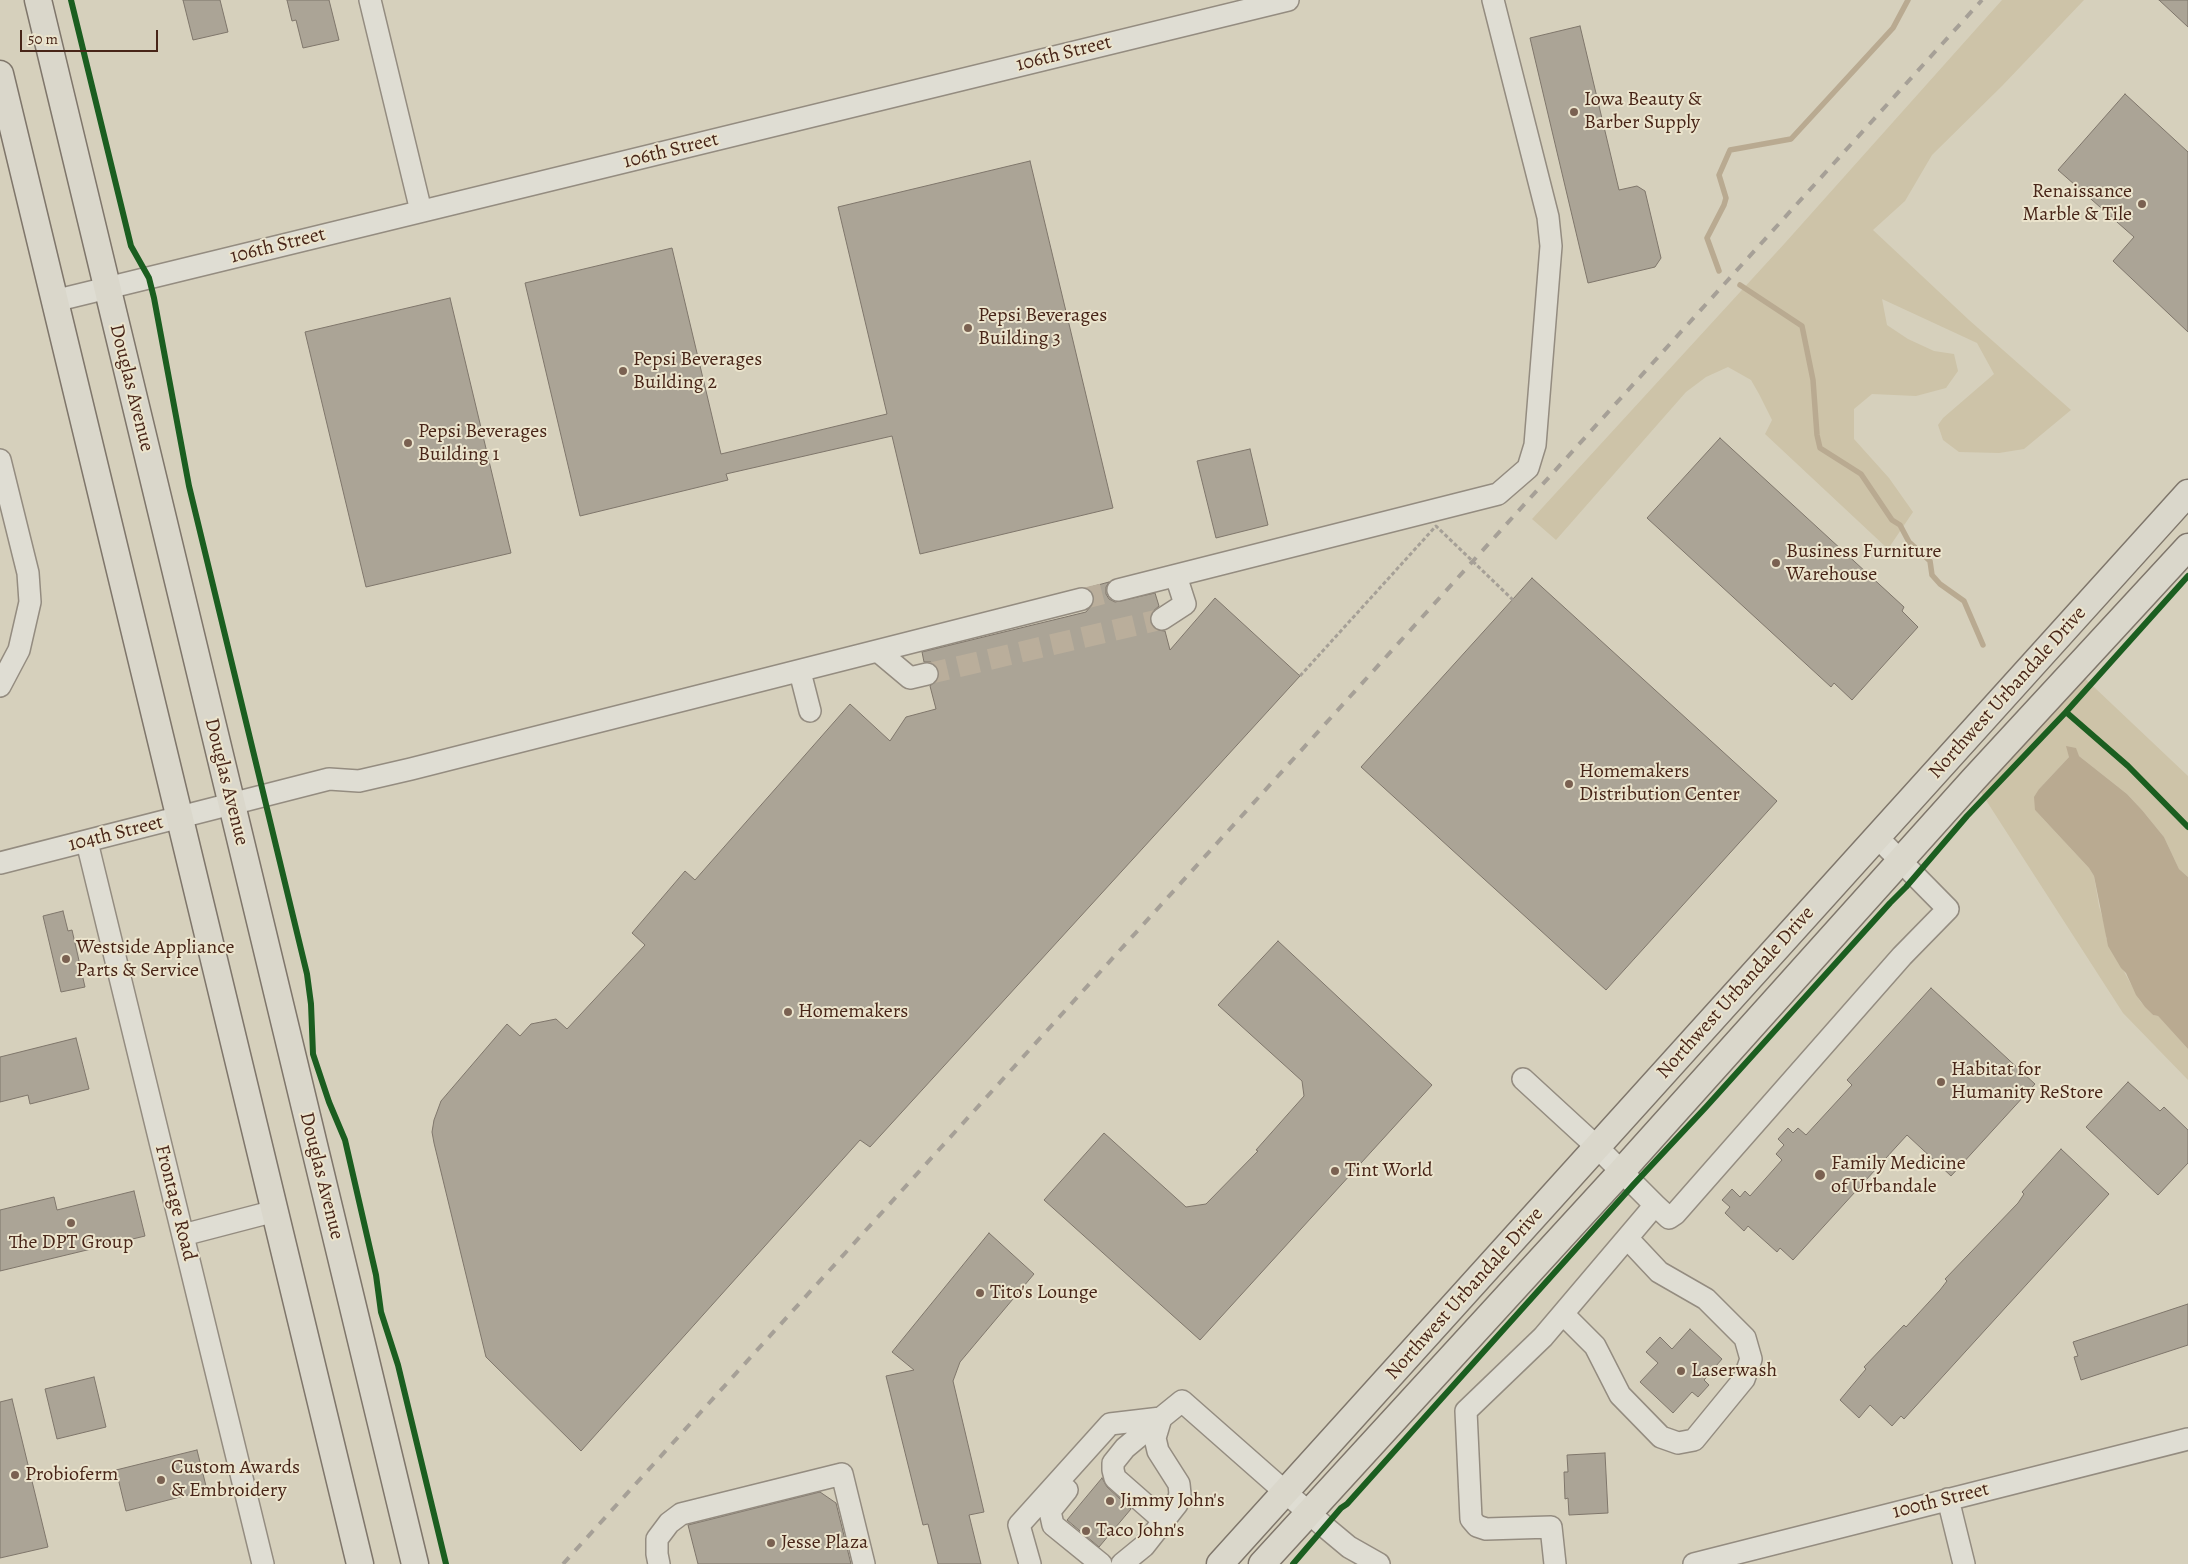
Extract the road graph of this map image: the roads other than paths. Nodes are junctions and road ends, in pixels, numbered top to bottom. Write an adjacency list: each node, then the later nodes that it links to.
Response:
1 (38, 0): 7 (main road, Douglas Avenue)
2 (370, 0): 6 (street)
3 (1288, 0): 6 (street, 106th Street)
4 (1493, 0): 12 (street)
5 (0, 74): 8 (main road)
6 (421, 212): 7 (street, 106th Street)
7 (107, 288): 8 (street, 106th Street); 21 (main road, Douglas Avenue)
8 (54, 301): 22 (main road)
9 (0, 460): 19 (street)
10 (2188, 493): 23 (main road, Northwest Urbandale Drive)
11 (2188, 547): 25 (main road, Northwest Urbandale Drive)
12 (1176, 576): 13 (street); 15 (street)
13 (1118, 590)
14 (1082, 599): 16 (street, 104th Street)
15 (1162, 620)
16 (879, 652): 17 (street, 104th Street); 18 (street)
17 (800, 672): 20 (street); 21 (street, 104th Street)
18 (927, 674)
19 (0, 686)
20 (810, 711)
21 (231, 804): 22 (street, 104th Street); 44 (main road, Douglas Avenue)
22 (180, 817): 24 (street, 104th Street); 31 (main road)
23 (1878, 838): 25 (street); 28 (main road, Northwest Urbandale Drive)
24 (87, 842): 26 (street, 104th Street); 32 (street, Frontage Road)
25 (1900, 860): 29 (main road, Northwest Urbandale Drive); 30 (street)
26 (0, 863)
27 (1523, 1079): 28 (street)
28 (1597, 1147): 29 (street); 38 (main road, Northwest Urbandale Drive)
29 (1621, 1172): 30 (street); 40 (main road, Northwest Urbandale Drive)
30 (1655, 1205): 33 (street)
31 (275, 1211): 32 (street); 43 (main road)
32 (183, 1235): 42 (street, Frontage Road)
33 (1628, 1239): 34 (street); 34 (street)
34 (1563, 1314): 53 (street)
35 (1161, 1418): 36 (street); 38 (street); 41 (street); 41 (street)
36 (1120, 1423): 47 (street); 48 (street)
37 (2188, 1439): 39 (street, 100th Street)
38 (1285, 1493): 40 (street); 50 (main road)
39 (1948, 1499): 54 (street, 100th Street); 55 (street)
40 (1309, 1514): 51 (main road); 52 (street)
41 (1164, 1521): 49 (street)
42 (263, 1564)
43 (360, 1564)
44 (415, 1564)
45 (659, 1564): 46 (street)
46 (864, 1564)
47 (1030, 1564)
48 (1101, 1564)
49 (1122, 1564)
50 (1220, 1564)
51 (1262, 1564)
52 (1379, 1564)
53 (1555, 1564)
54 (1694, 1564)
55 (1964, 1564)

